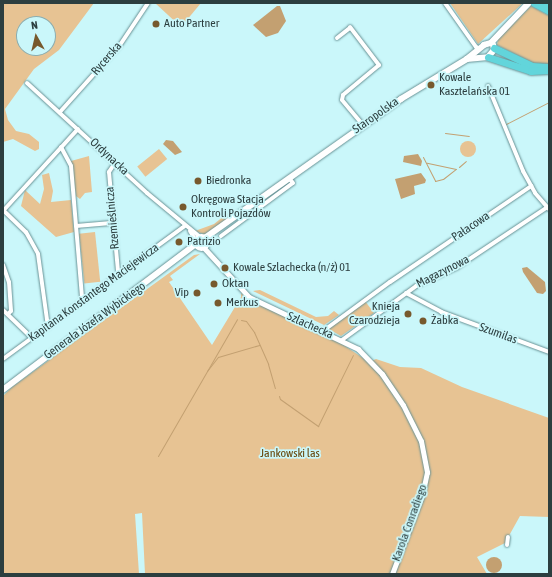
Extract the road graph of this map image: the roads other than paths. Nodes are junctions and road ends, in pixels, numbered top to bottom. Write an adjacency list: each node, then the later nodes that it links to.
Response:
1 (148, 3): 17 (street, Rycerska)
2 (445, 3): 10 (street)
3 (530, 3): 9 (main road)
4 (534, 3): 7 (highway)
5 (546, 3): 6 (highway)
6 (549, 4)
7 (549, 10)
8 (337, 38): 18 (street)
9 (493, 46): 10 (main road, Staropolska); 11 (main road); 13 (highway)
10 (480, 49): 11 (main road); 12 (main road, Staropolska)
11 (486, 57): 12 (main road, Staropolska); 14 (highway)
12 (467, 59): 18 (main road, Staropolska)
13 (549, 66)
14 (549, 70)
15 (27, 83): 17 (street, Ordynacka)
16 (488, 86): 23 (street)
17 (60, 112): 19 (street, Ordynacka)
18 (363, 125): 22 (main road, Staropolska)
19 (78, 129): 20 (street); 21 (street, Ordynacka)
20 (61, 148): 24 (street); 27 (street)
21 (115, 163): 26 (street, Rzemieślnicza); 28 (street, Ordynacka)
22 (289, 178): 29 (main road, Staropolska); 30 (street, Staropolska)
23 (531, 186): 25 (street, Magazynowa); 40 (street, Pałacowa)
24 (4, 208): 39 (street)
25 (548, 208): 35 (street, Magazynowa)
26 (114, 223): 27 (street); 34 (street, Rzemieślnicza)
27 (76, 226): 36 (street)
28 (185, 226): 32 (street, Ordynacka); 34 (street, Kapitana Konstantego Maciejewicza)
29 (218, 230): 30 (street); 32 (main road, Staropolska)
30 (226, 232): 31 (street, Staropolska)
31 (221, 236)
32 (202, 243): 40 (street, Szlachecka); 45 (main road, Generała Józefa Wybickiego)
33 (3, 265): 38 (street)
34 (121, 273): 36 (street, Kapitana Konstantego Maciejewicza)
35 (406, 292): 42 (street, Magazynowa); 43 (street, Szumilas)
36 (85, 300): 39 (street, Kapitana Konstantego Maciejewicza)
37 (3, 310): 38 (street)
38 (8, 314): 41 (street)
39 (48, 327): 41 (street, Kapitana Konstantego Maciejewicza)
40 (323, 332): 42 (street, Szlachecka)
41 (32, 338): 44 (street, Kapitana Konstantego Maciejewicza)
42 (342, 340): 46 (street, Szlachecka)
43 (549, 352)
44 (3, 359)
45 (3, 390)
46 (403, 405): 49 (street, Karola Conradiego)
47 (508, 537): 48 (street)
48 (507, 546)
49 (392, 574)

